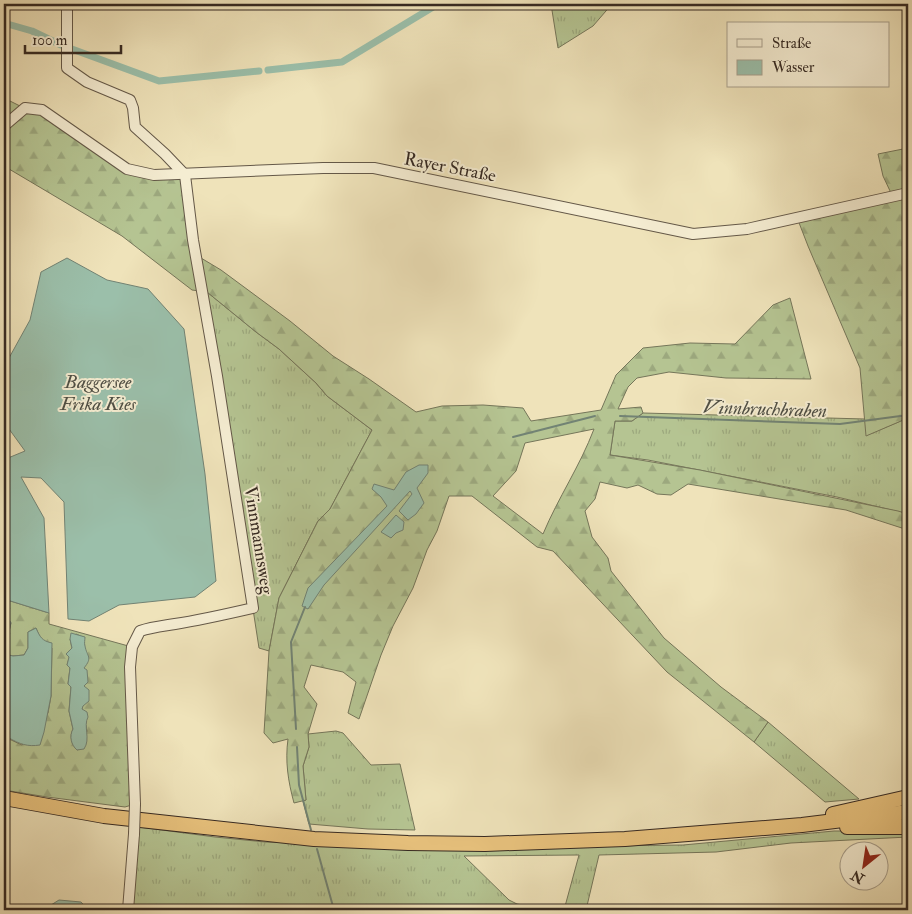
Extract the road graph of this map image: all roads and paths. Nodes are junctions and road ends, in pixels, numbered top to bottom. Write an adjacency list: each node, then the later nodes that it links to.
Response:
1 (67, 4): 3 (street)
2 (4, 126): 3 (street, Rayer Straße)
3 (185, 175): 4 (street, Rayer Straße); 10 (street, Vinnmannsweg, bridge)
4 (908, 194)
5 (908, 797): 8 (highway)
6 (4, 798): 8 (highway)
7 (908, 812): 8 (highway)
8 (802, 824): 9 (highway)
9 (908, 827)
10 (128, 910)

